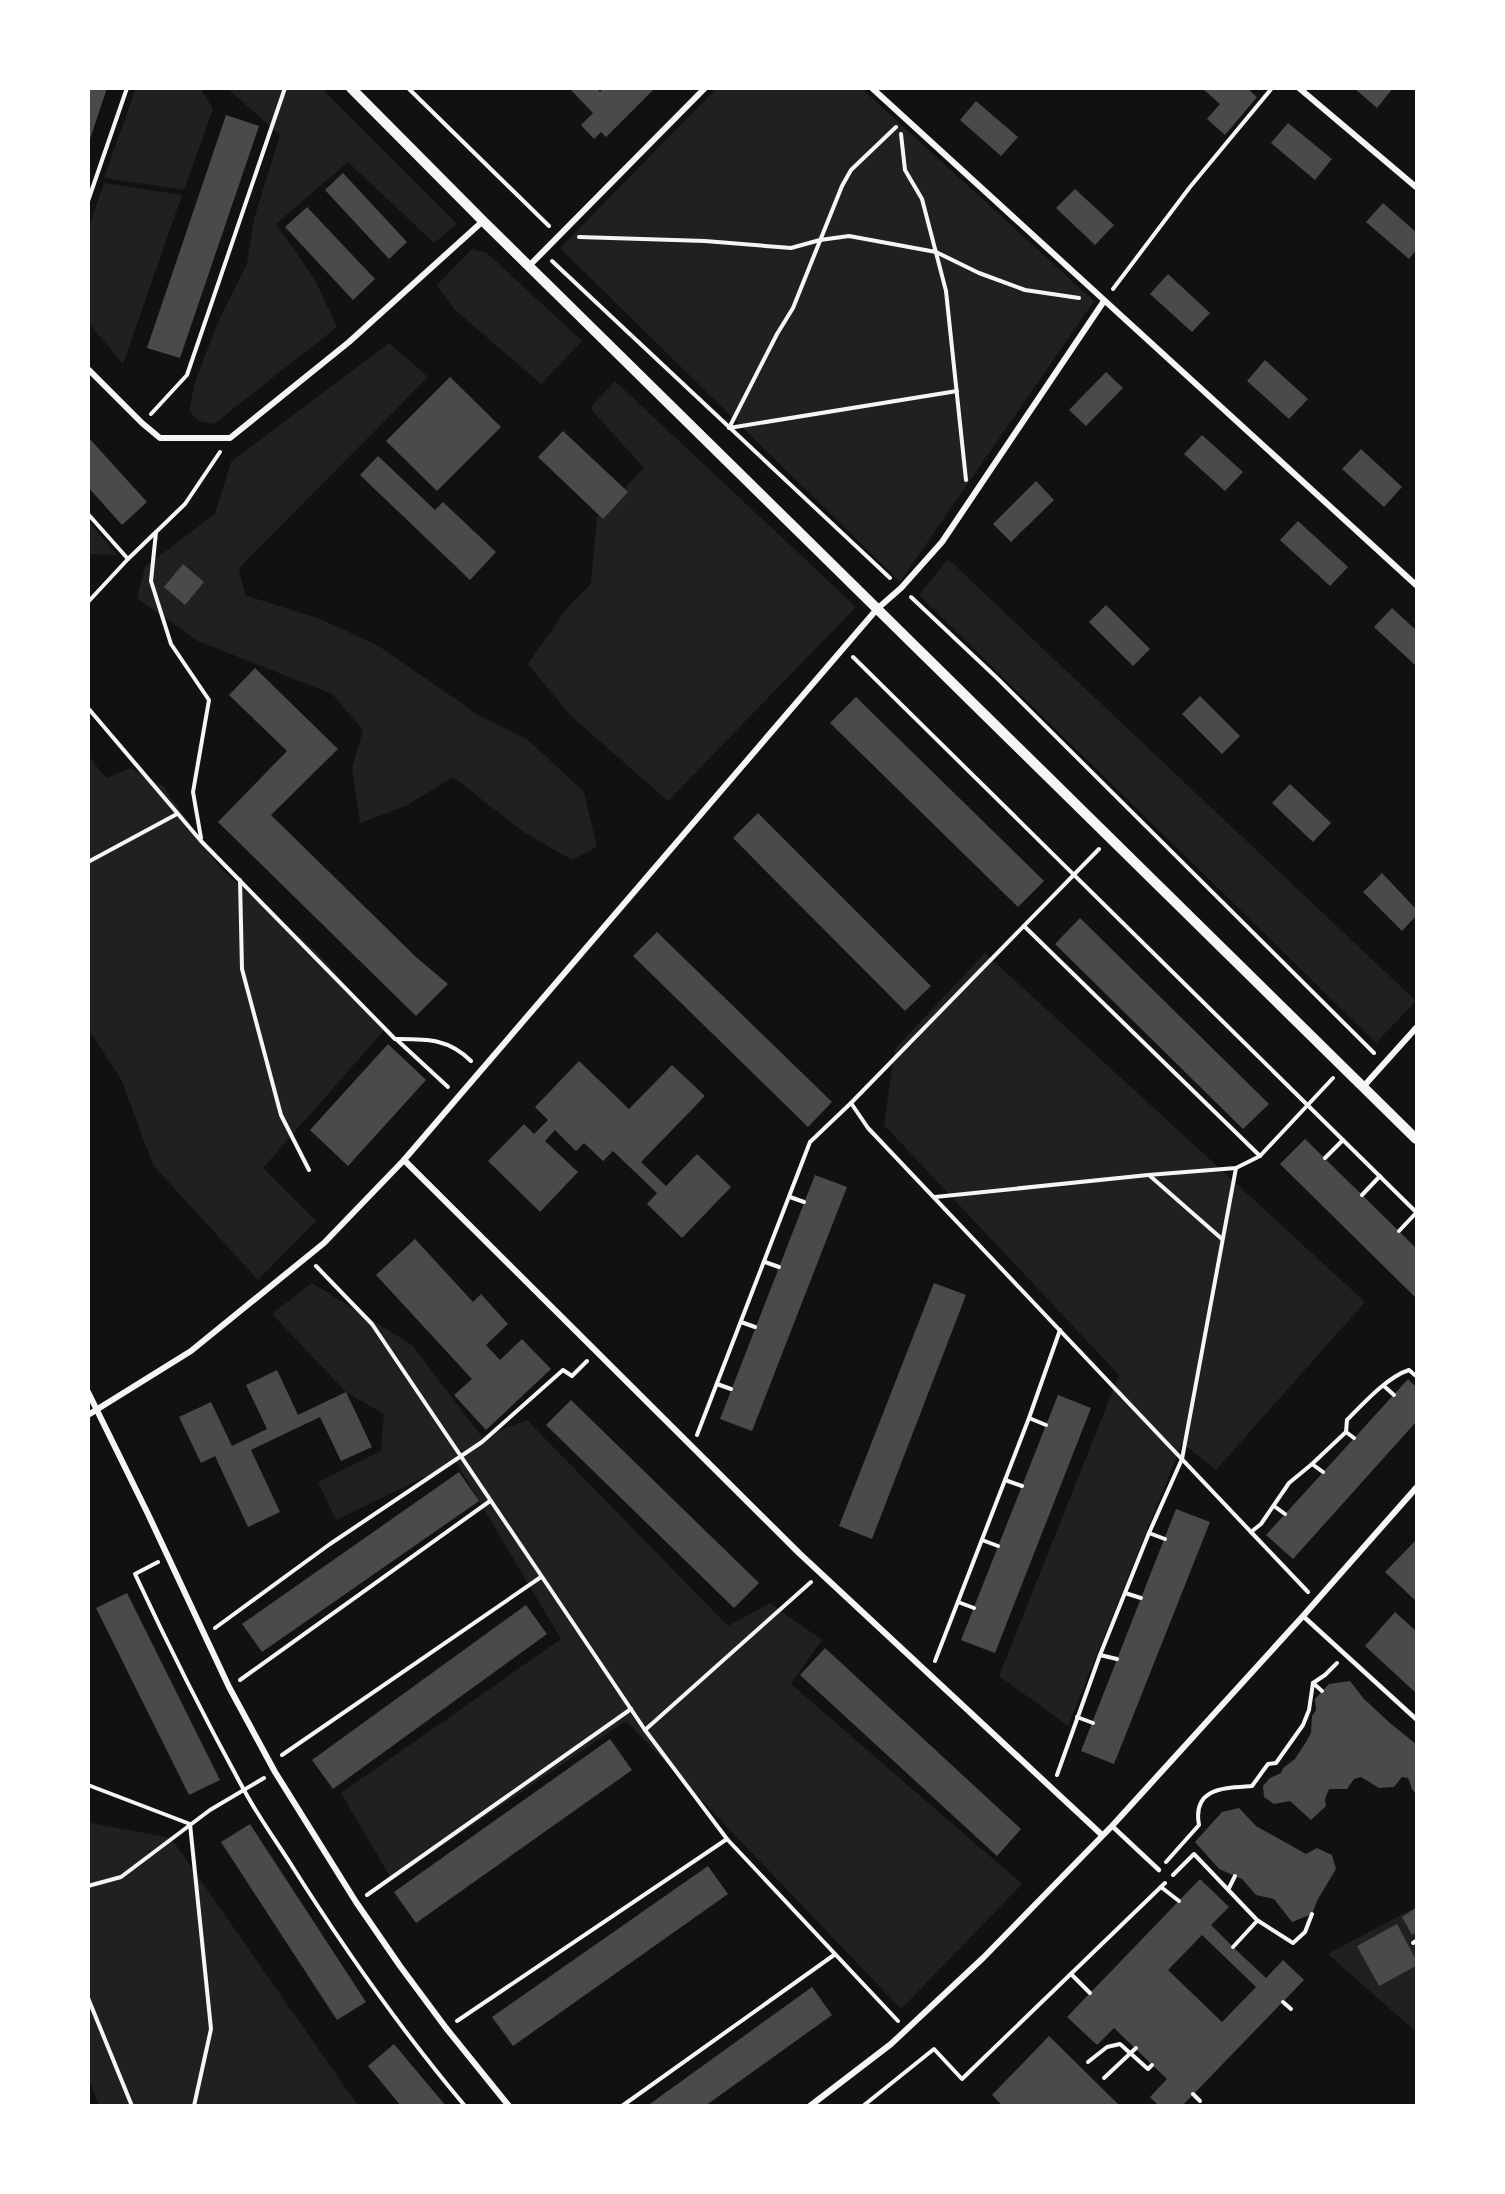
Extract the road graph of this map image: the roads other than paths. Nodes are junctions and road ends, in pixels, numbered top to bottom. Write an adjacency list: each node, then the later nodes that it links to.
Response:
1 (351, 88): 6 (street)
2 (705, 88): 7 (street)
3 (872, 88): 8 (street)
4 (1299, 88): 5 (street)
5 (1416, 187)
6 (483, 221): 7 (street); 9 (street)
7 (529, 266): 11 (street)
8 (1104, 301): 10 (street); 11 (street)
9 (88, 369)
10 (1416, 585)
11 (877, 609): 13 (street); 15 (street)
12 (1416, 1028): 13 (street)
13 (1363, 1087): 14 (street)
14 (1416, 1139)
15 (404, 1160): 17 (street); 23 (street)
16 (88, 1392): 17 (street)
17 (96, 1411): 18 (street); 25 (street)
18 (88, 1415)
19 (1416, 1488): 20 (street)
20 (1304, 1616): 21 (lane); 22 (street)
21 (1416, 1719)
22 (1112, 1826): 23 (street); 24 (lane)
23 (1102, 1835): 26 (street)
24 (1159, 1870)
25 (509, 2106)
26 (810, 2106)

